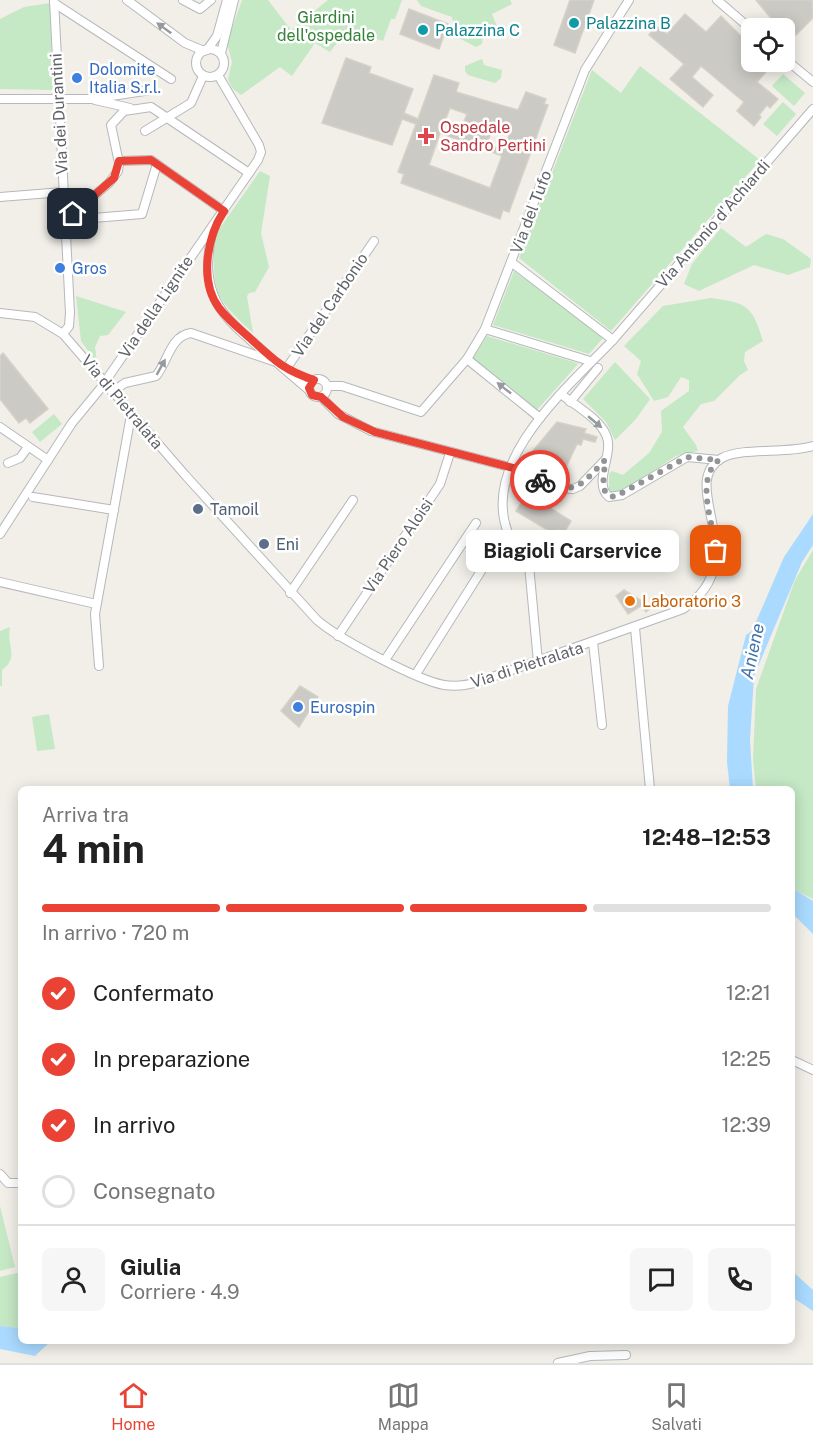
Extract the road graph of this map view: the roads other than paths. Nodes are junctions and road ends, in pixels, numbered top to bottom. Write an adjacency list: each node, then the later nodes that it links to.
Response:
1 (127, 0): 10 (street, one-way to 1)
2 (183, 0): 3 (street)
3 (211, 0)
4 (226, 0): 10 (street)
5 (234, 0): 11 (street)
6 (629, 0): 36 (street, Via del Tufo)
7 (717, 0): 9 (street)
8 (54, 1): 15 (street); 19 (street, Via dei Durantini)
9 (741, 21)
10 (205, 50): 11 (street); 14 (street)
11 (221, 53): 13 (street)
12 (795, 67): 16 (street)
13 (218, 75): 14 (street); 27 (street, Via della Lignite)
14 (203, 76): 23 (street)
15 (171, 79)
16 (813, 82)
17 (151, 90): 20 (street)
18 (0, 99): 19 (street)
19 (58, 99): 20 (street); 28 (street, Via dei Durantini)
20 (92, 99): 21 (street)
21 (131, 108): 23 (street); 25 (street)
22 (813, 109): 40 (street, Via Antonio d'Achiardi)
23 (167, 118): 24 (street); 27 (street)
24 (145, 132)
25 (119, 161): 26 (street); 31 (street)
26 (157, 164): 30 (street); 31 (street)
27 (249, 173): 30 (street, Via della Lignite)
28 (63, 192): 29 (street); 31 (street, Via dei Durantini)
29 (0, 197)
30 (224, 211): 32 (street, Via della Lignite)
31 (68, 220): 39 (street, Via dei Durantini)
32 (216, 223): 34 (street, Via della Lignite); 35 (street)
33 (374, 241): 45 (street, Via del Carbonio)
34 (201, 242): 35 (street); 47 (street, Via della Lignite)
35 (209, 247): 43 (street)
36 (511, 262): 38 (street, Via del Tufo); 40 (street)
37 (0, 312): 39 (street, Via di Pietralata)
38 (485, 329): 41 (street, Via del Tufo); 42 (street)
39 (63, 334): 47 (street, Via di Pietralata)
40 (613, 340): 42 (street, Via Antonio d'Achiardi)
41 (467, 359): 48 (street, Via del Tufo); 55 (street, one-way to 41)
42 (590, 361): 51 (street, Via Antonio d'Achiardi)
43 (276, 362): 45 (street); 50 (street, one-way to 43)
44 (598, 368): 53 (street)
45 (287, 370): 46 (street); 49 (street)
46 (314, 380): 48 (street); 49 (street)
47 (104, 382): 50 (street, Via di Pietralata); 60 (street, Via della Lignite)
48 (327, 386): 52 (street)
49 (310, 391): 52 (street)
50 (112, 392): 54 (street, Via di Pietralata)
51 (561, 394): 53 (street); 55 (street, Via Antonio d'Achiardi)
52 (321, 397): 59 (street)
53 (570, 402): 61 (street, one-way to 61)
54 (131, 415): 67 (street); 73 (street, Via di Pietralata)
55 (540, 418): 64 (street, Via Antonio d'Achiardi)
56 (0, 427): 58 (street)
57 (813, 446): 62 (street)
58 (28, 447): 60 (street); 63 (street)
59 (450, 453): 64 (street); 76 (street, Via Piero Aloisi)
60 (48, 460): 69 (street, Via della Lignite)
61 (605, 460): 62 (street); 64 (street)
62 (719, 460): 75 (street, Via di Pietralata)
63 (8, 463)
64 (510, 469): 81 (street, Via Antonio d'Achiardi)
65 (33, 497): 67 (street)
66 (353, 500): 73 (street)
67 (114, 510): 74 (street)
68 (476, 523): 78 (street)
69 (0, 534)
70 (529, 565): 79 (street)
71 (0, 575): 72 (street)
72 (3, 583): 74 (street)
73 (290, 593): 76 (street, Via di Pietralata)
74 (96, 604): 80 (street)
75 (635, 628): 77 (street, Via di Pietralata); 83 (street)
76 (338, 636): 78 (street, Via di Pietralata)
77 (593, 642): 79 (street, Via di Pietralata); 82 (street)
78 (385, 660): 81 (street, Via di Pietralata)
79 (538, 662): 81 (street, Via di Pietralata)
80 (99, 666)
81 (416, 674)
82 (602, 725)
83 (650, 786)
84 (795, 1061): 85 (street)
85 (813, 1070)
86 (0, 1174): 87 (street)
87 (18, 1183)
88 (626, 1355): 89 (street)
89 (558, 1363)

